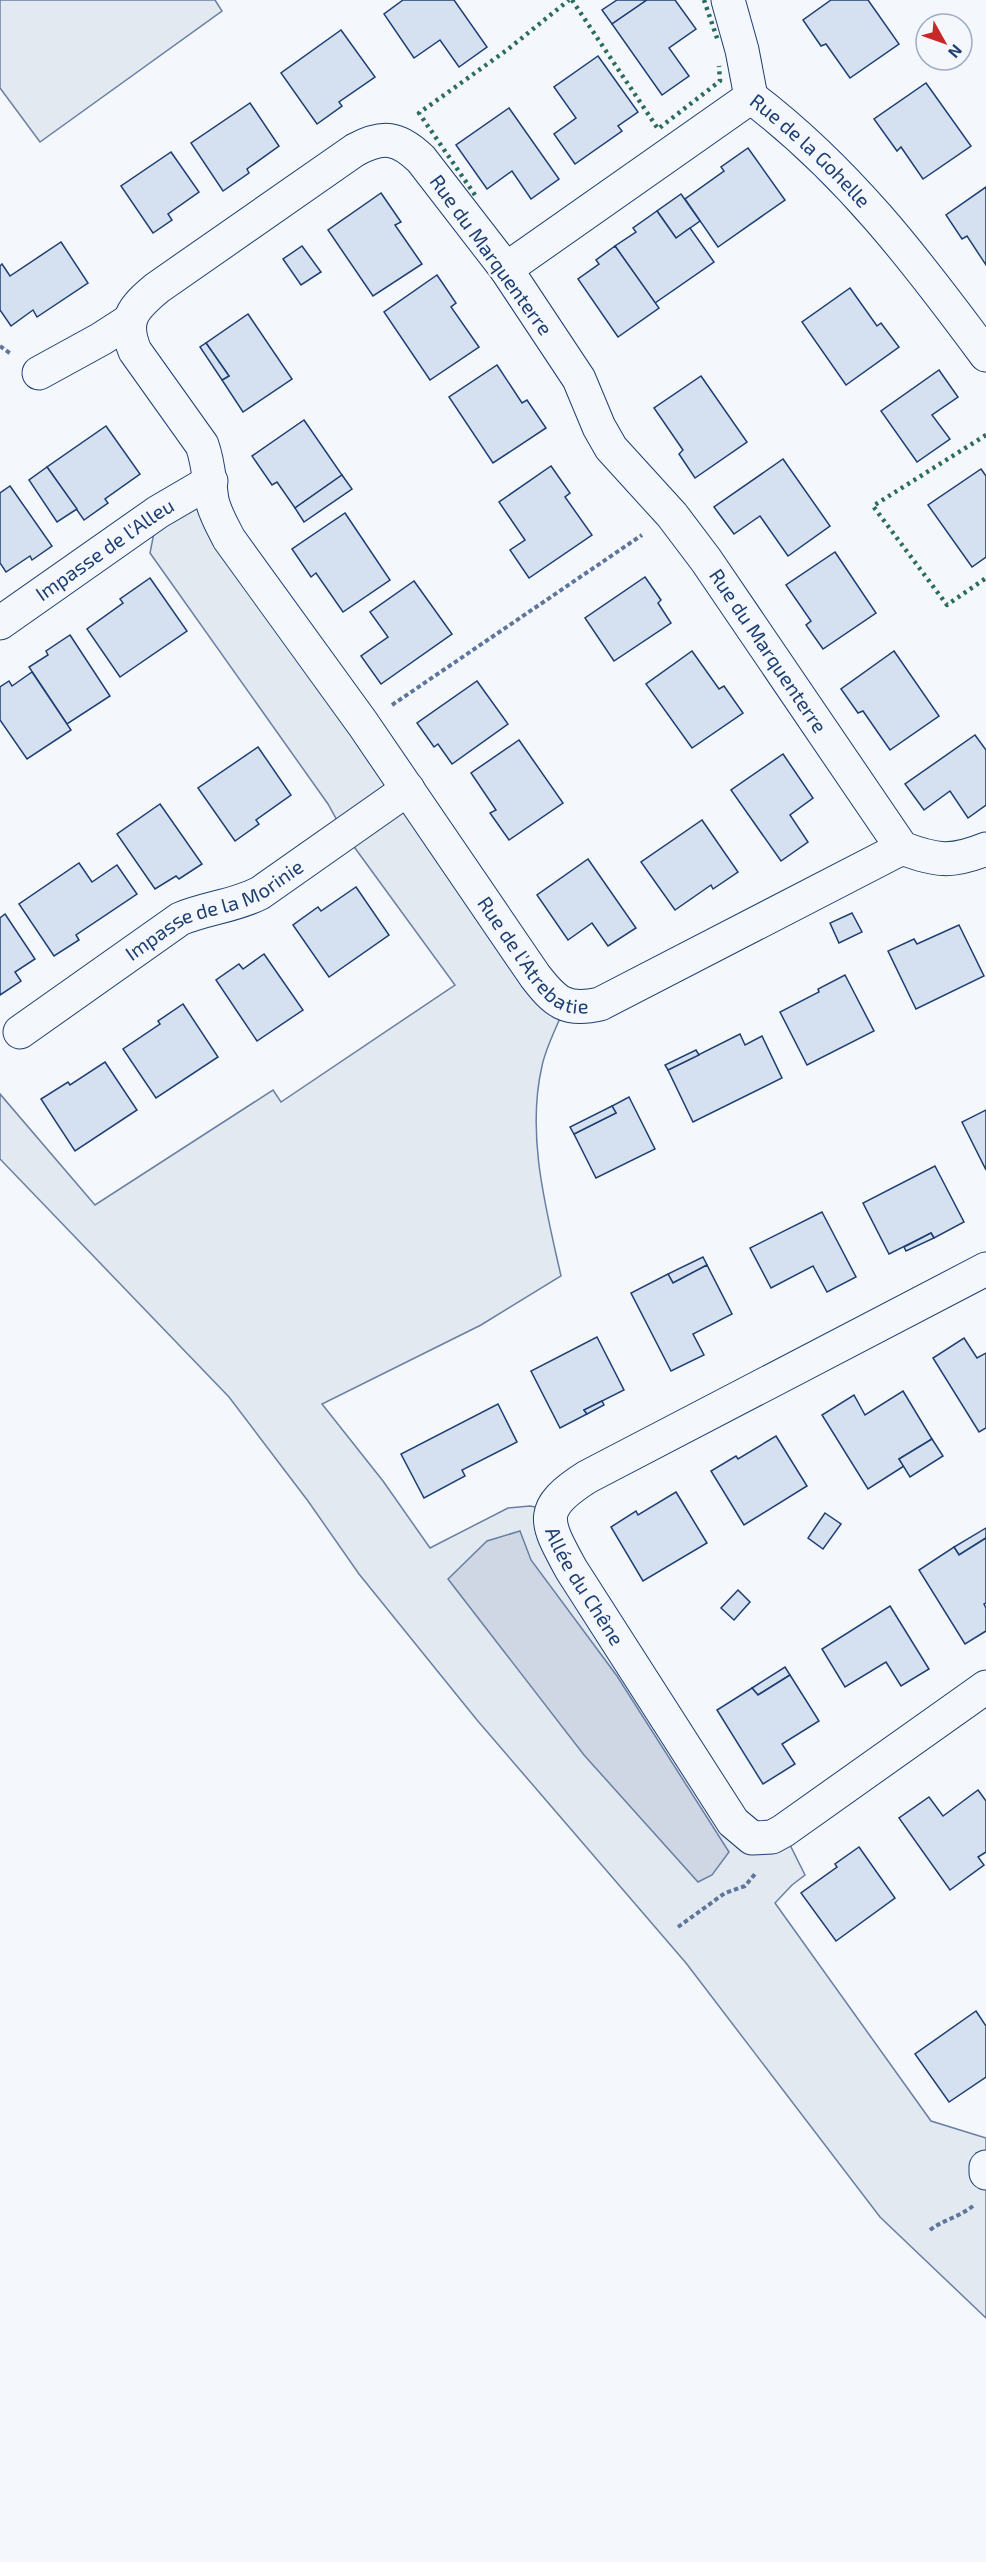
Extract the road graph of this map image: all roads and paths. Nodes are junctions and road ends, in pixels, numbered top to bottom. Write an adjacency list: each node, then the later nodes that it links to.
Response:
1 (728, 0): 2 (street)
2 (751, 97): 3 (street, Rue de la Gohelle); 5 (street, Rue de la Gohelle)
3 (506, 269): 4 (street, Rue du Marquenterre); 8 (street, Rue du Marquenterre)
4 (129, 321): 6 (street); 7 (street)
5 (986, 355)
6 (39, 373)
7 (211, 481): 9 (street, Impasse de l'Alleu); 10 (street, Rue de l'Atrebatie)
8 (672, 515): 10 (path); 12 (street, Rue du Marquenterre)
9 (0, 624)
10 (363, 724): 11 (street, Rue de l'Atrebatie)
11 (408, 789): 12 (street, Rue de l'Atrebatie); 14 (street, Impasse de la Morinie)
12 (902, 848): 13 (street)
13 (986, 849)
14 (20, 1032)
15 (986, 1269): 16 (street, Allée du Chêne)
16 (986, 1687)
17 (725, 1893): 18 (path)
18 (678, 1927)
19 (986, 2167): 20 (street)
20 (986, 2173)
21 (958, 2217): 22 (path)
22 (930, 2230)

